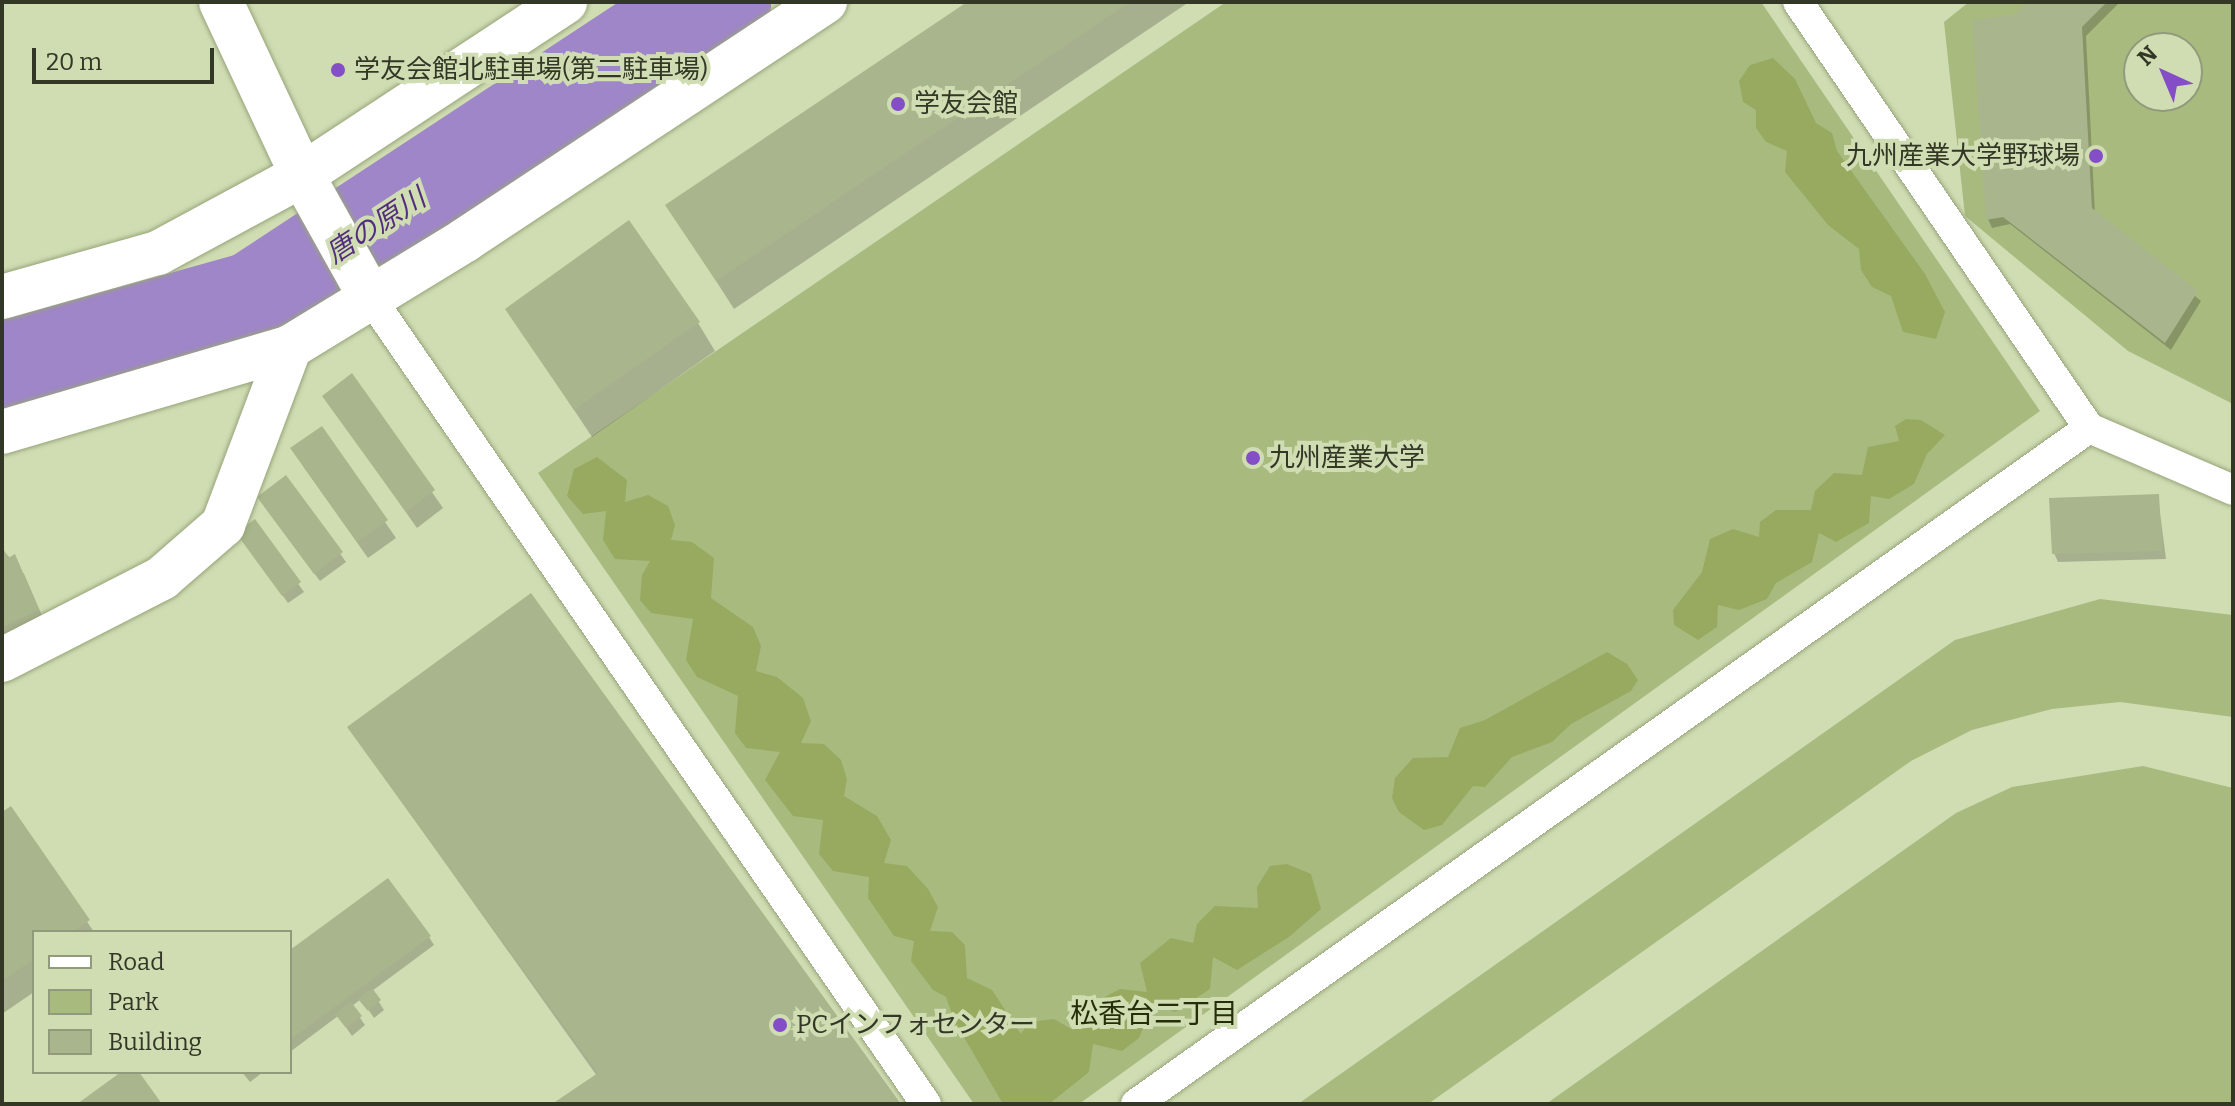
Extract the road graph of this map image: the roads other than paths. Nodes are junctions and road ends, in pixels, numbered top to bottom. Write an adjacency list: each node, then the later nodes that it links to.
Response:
1 (221, 2): 5 (street)
2 (565, 2): 5 (street)
3 (825, 2): 7 (street)
4 (1798, 2): 9 (lane)
5 (302, 175): 6 (street); 7 (street)
6 (2, 297)
7 (372, 300): 8 (street); 13 (lane)
8 (290, 347): 10 (street); 12 (street)
9 (2089, 428): 11 (lane); 14 (lane)
10 (2, 432)
11 (2233, 490)
12 (2, 660)
13 (926, 1104)
14 (1136, 1104)

